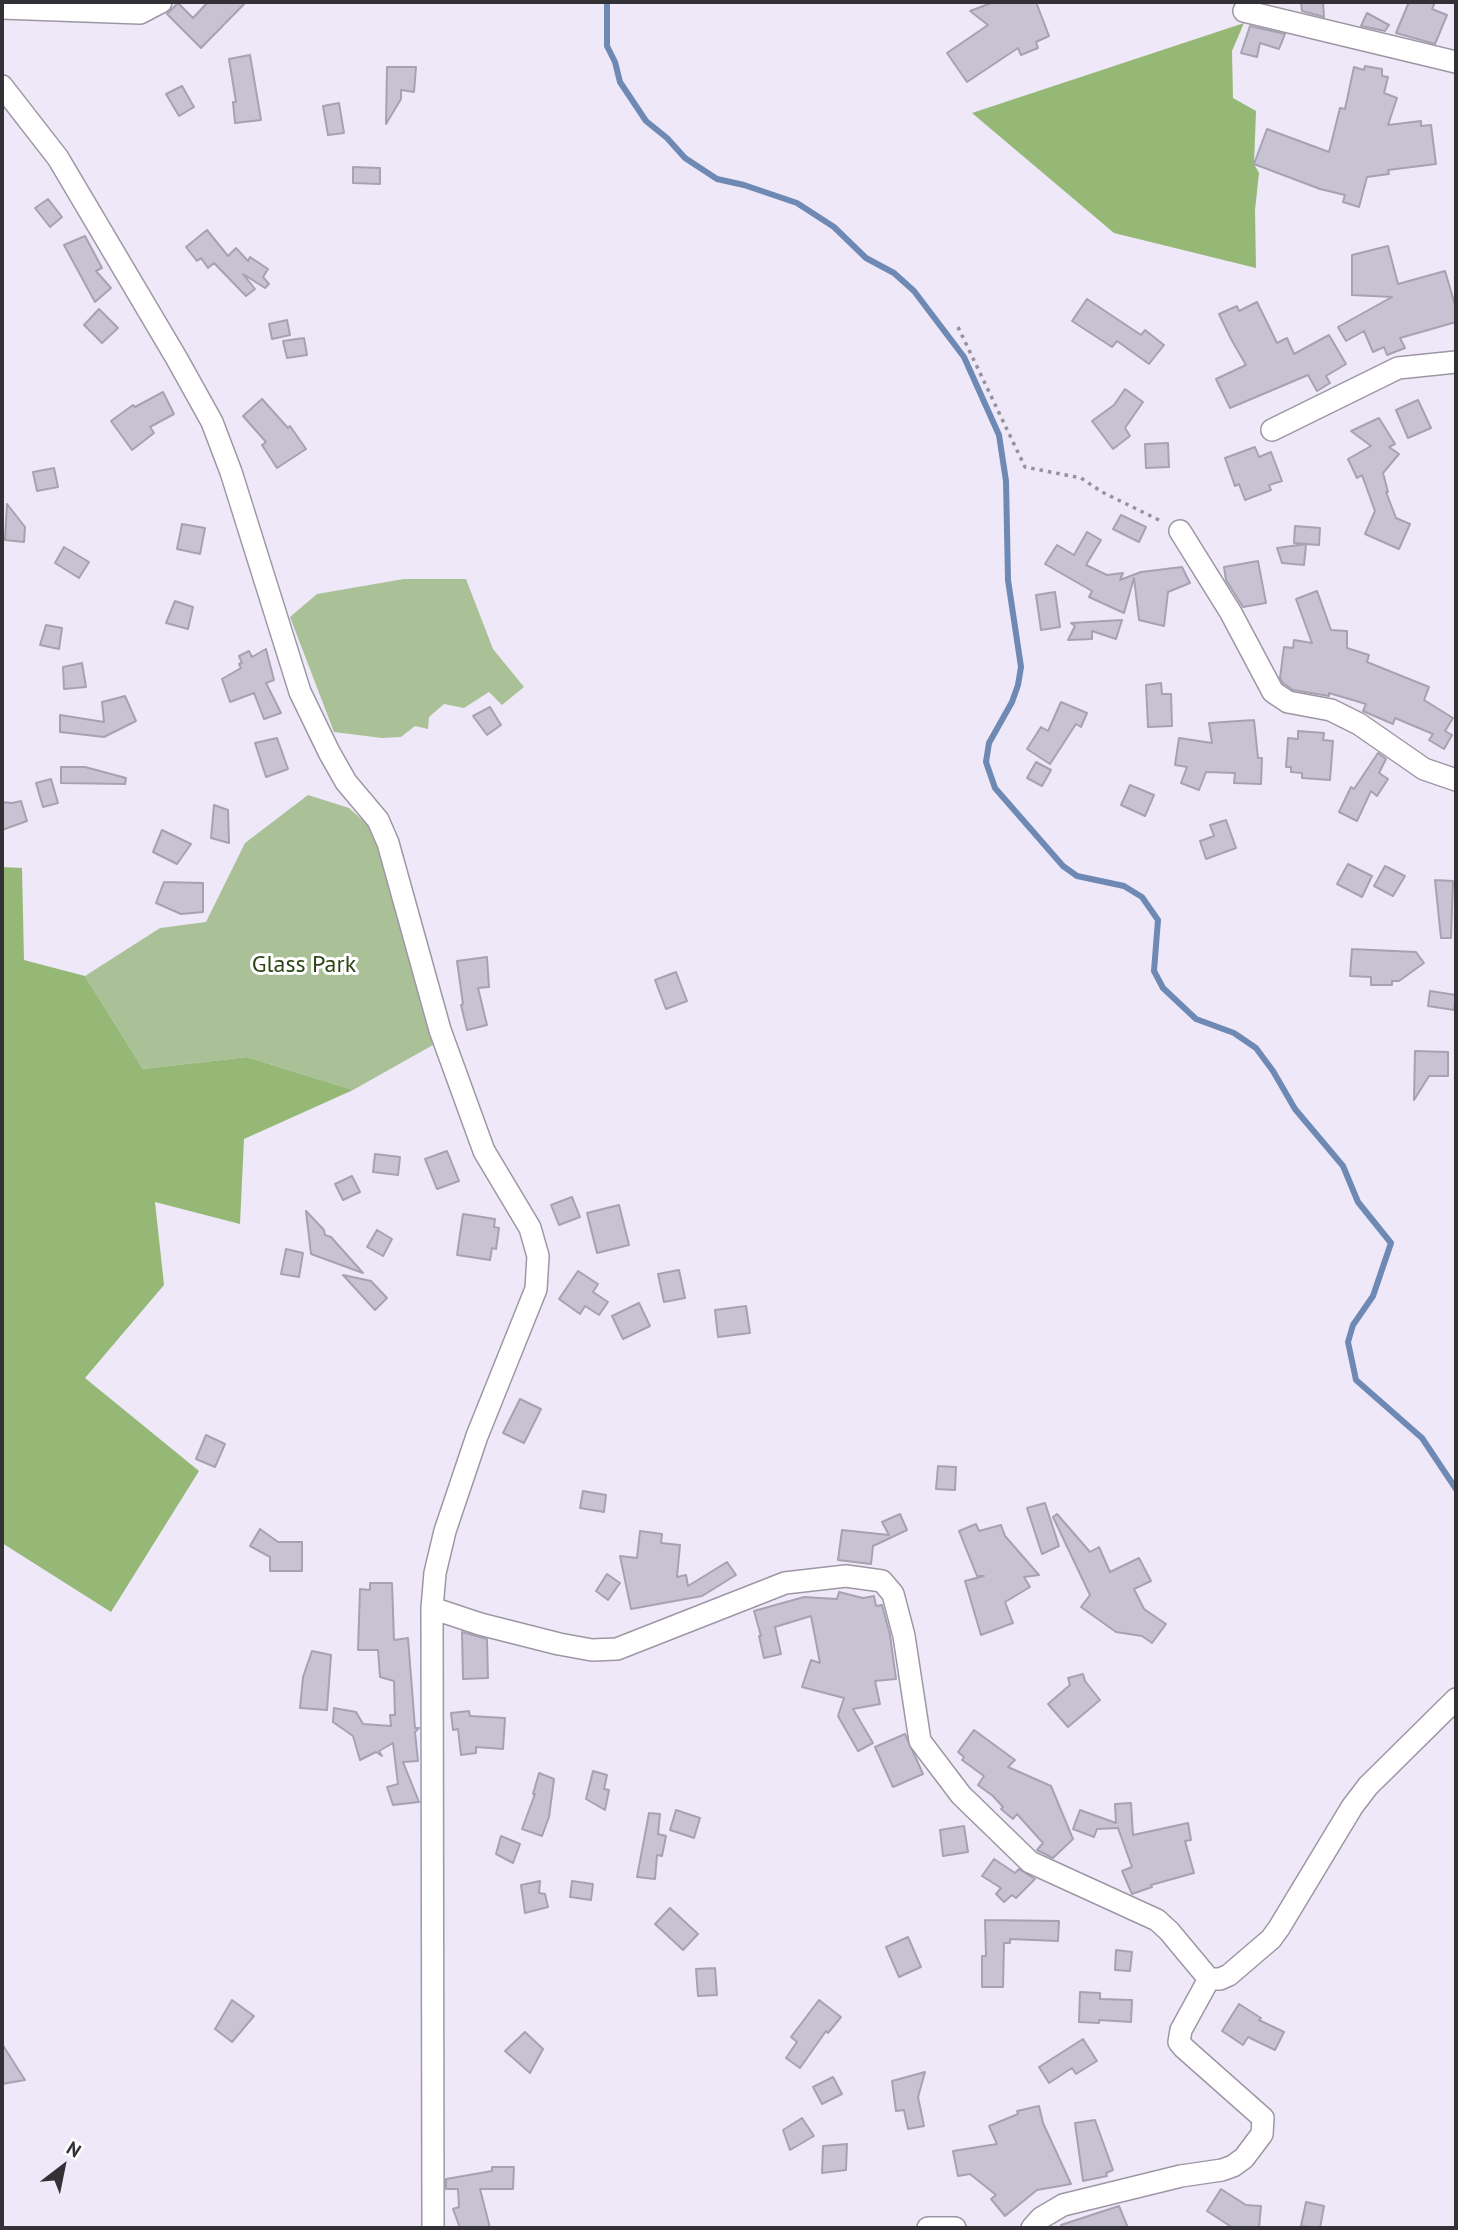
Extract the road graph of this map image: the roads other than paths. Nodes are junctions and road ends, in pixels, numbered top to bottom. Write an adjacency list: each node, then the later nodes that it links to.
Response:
1 (161, 2): 2 (street)
2 (2, 8)
3 (1244, 11): 4 (street)
4 (1456, 62)
5 (2, 86): 10 (street)
6 (1456, 362): 7 (street)
7 (1272, 430)
8 (1180, 531): 9 (street)
9 (1456, 780)
10 (432, 1608): 12 (street); 13 (street)
11 (1456, 1699): 12 (street)
12 (1209, 1979): 16 (street)
13 (433, 2228)
14 (928, 2228): 15 (street)
15 (955, 2228)
16 (1032, 2228)

